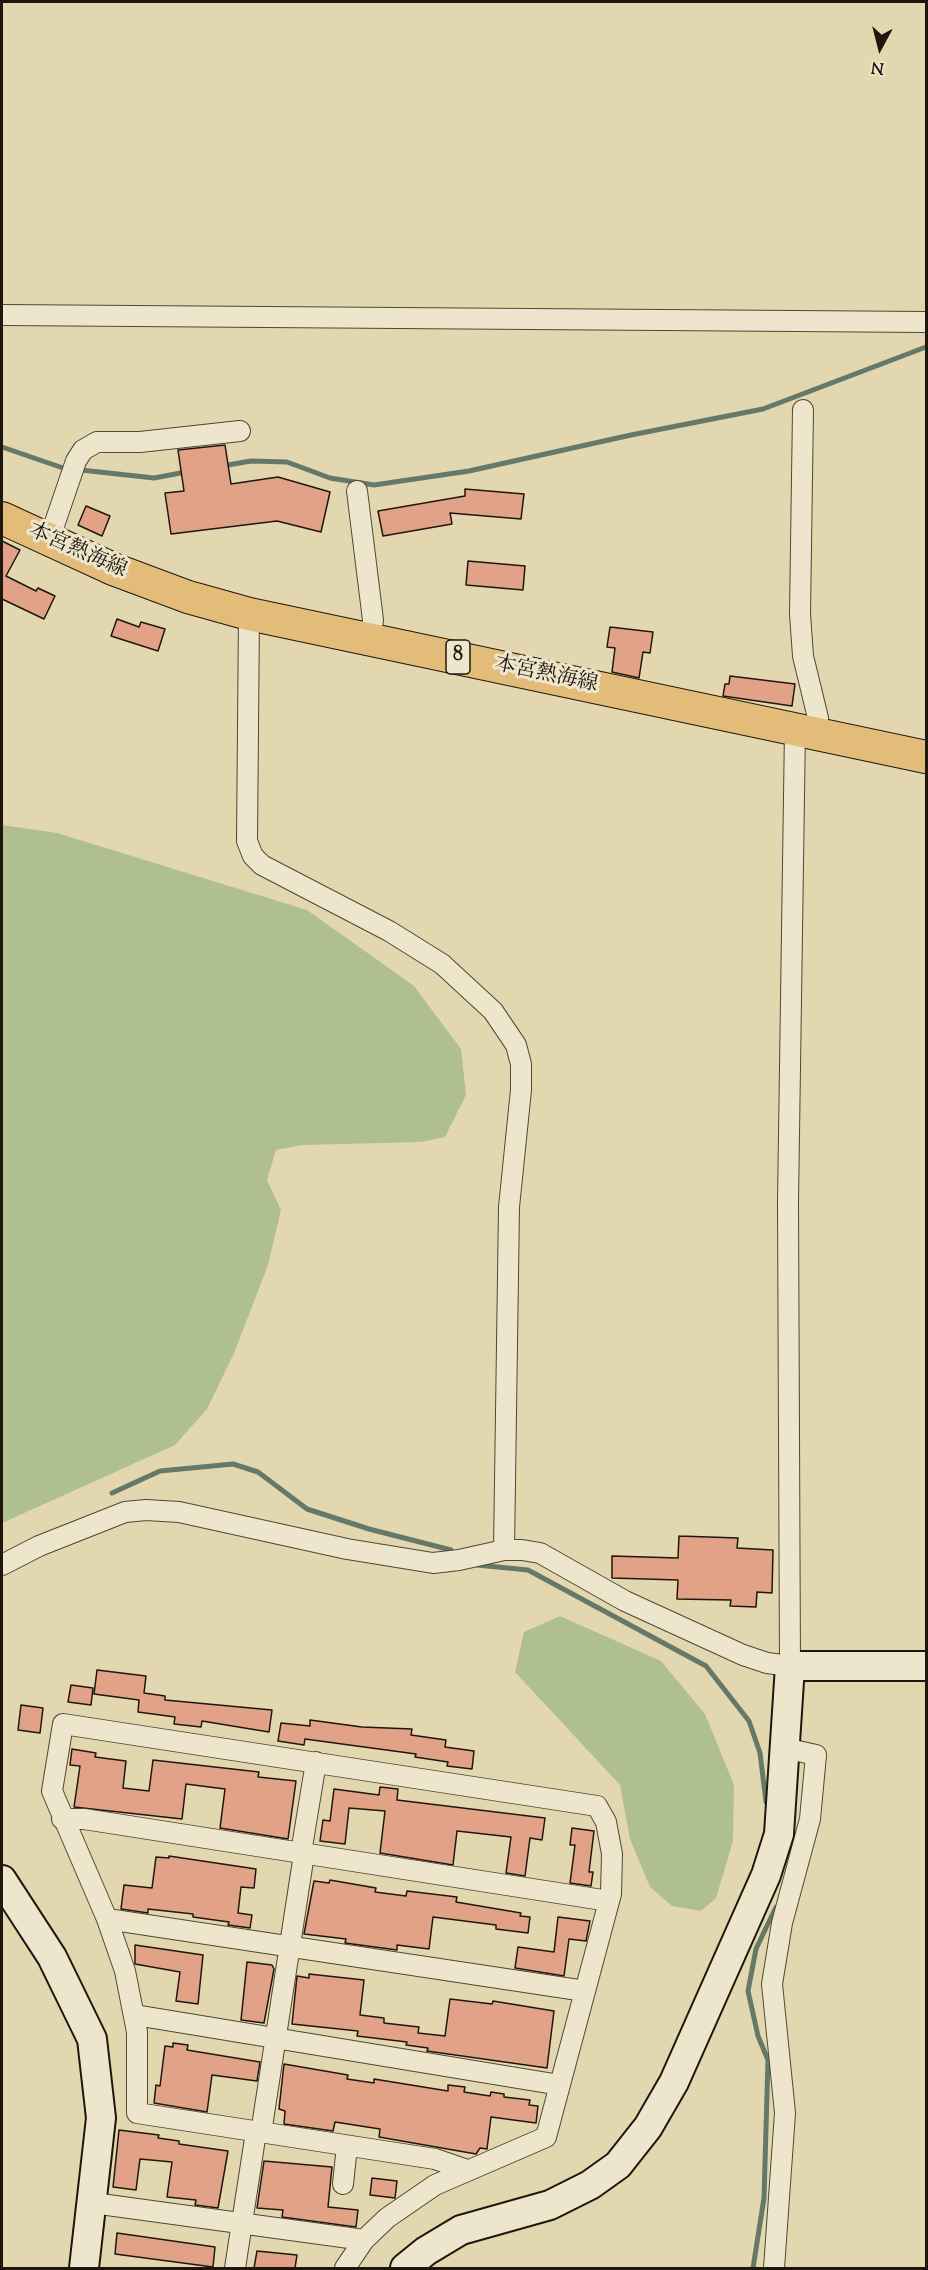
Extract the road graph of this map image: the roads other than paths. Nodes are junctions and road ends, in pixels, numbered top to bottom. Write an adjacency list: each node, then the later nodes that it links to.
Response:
1 (2, 315): 2 (street)
2 (927, 322)
3 (803, 410): 10 (street)
4 (240, 431): 7 (street)
5 (357, 491): 9 (street)
6 (2, 518): 7 (main road, 本宮熱海線 / 8)
7 (49, 540): 8 (main road, 本宮熱海線 / 8)
8 (249, 614): 9 (main road, 本宮熱海線 / 8); 12 (street)
9 (370, 639): 10 (main road, 本宮熱海線 / 8)
10 (807, 731): 11 (main road, 本宮熱海線 / 8); 14 (street)
11 (927, 757)
12 (504, 1550): 13 (street); 14 (street)
13 (2, 1564)
14 (790, 1666): 15 (street); 16 (street)
15 (927, 1666)
16 (784, 1748): 38 (street); 39 (street)
17 (316, 1762): 18 (street); 19 (street); 21 (street)
18 (62, 1820): 19 (street); 22 (street)
19 (303, 1854): 21 (street); 23 (street)
20 (2, 1880): 32 (street)
21 (609, 1901): 24 (street)
22 (107, 1919): 23 (street); 25 (street)
23 (290, 1947): 24 (street); 26 (street)
24 (585, 1991): 27 (street)
25 (135, 2015): 26 (street); 28 (street)
26 (276, 2038): 27 (street); 28 (street)
27 (560, 2085): 30 (street)
28 (259, 2132): 29 (street); 33 (street)
29 (347, 2146): 30 (street); 31 (street)
30 (467, 2170): 34 (street)
31 (343, 2184)
32 (93, 2203): 33 (street); 35 (street)
33 (242, 2224): 34 (street); 36 (street)
34 (364, 2240): 37 (street)
35 (84, 2268)
36 (235, 2268)
37 (345, 2268)
38 (405, 2268)
39 (774, 2268)

